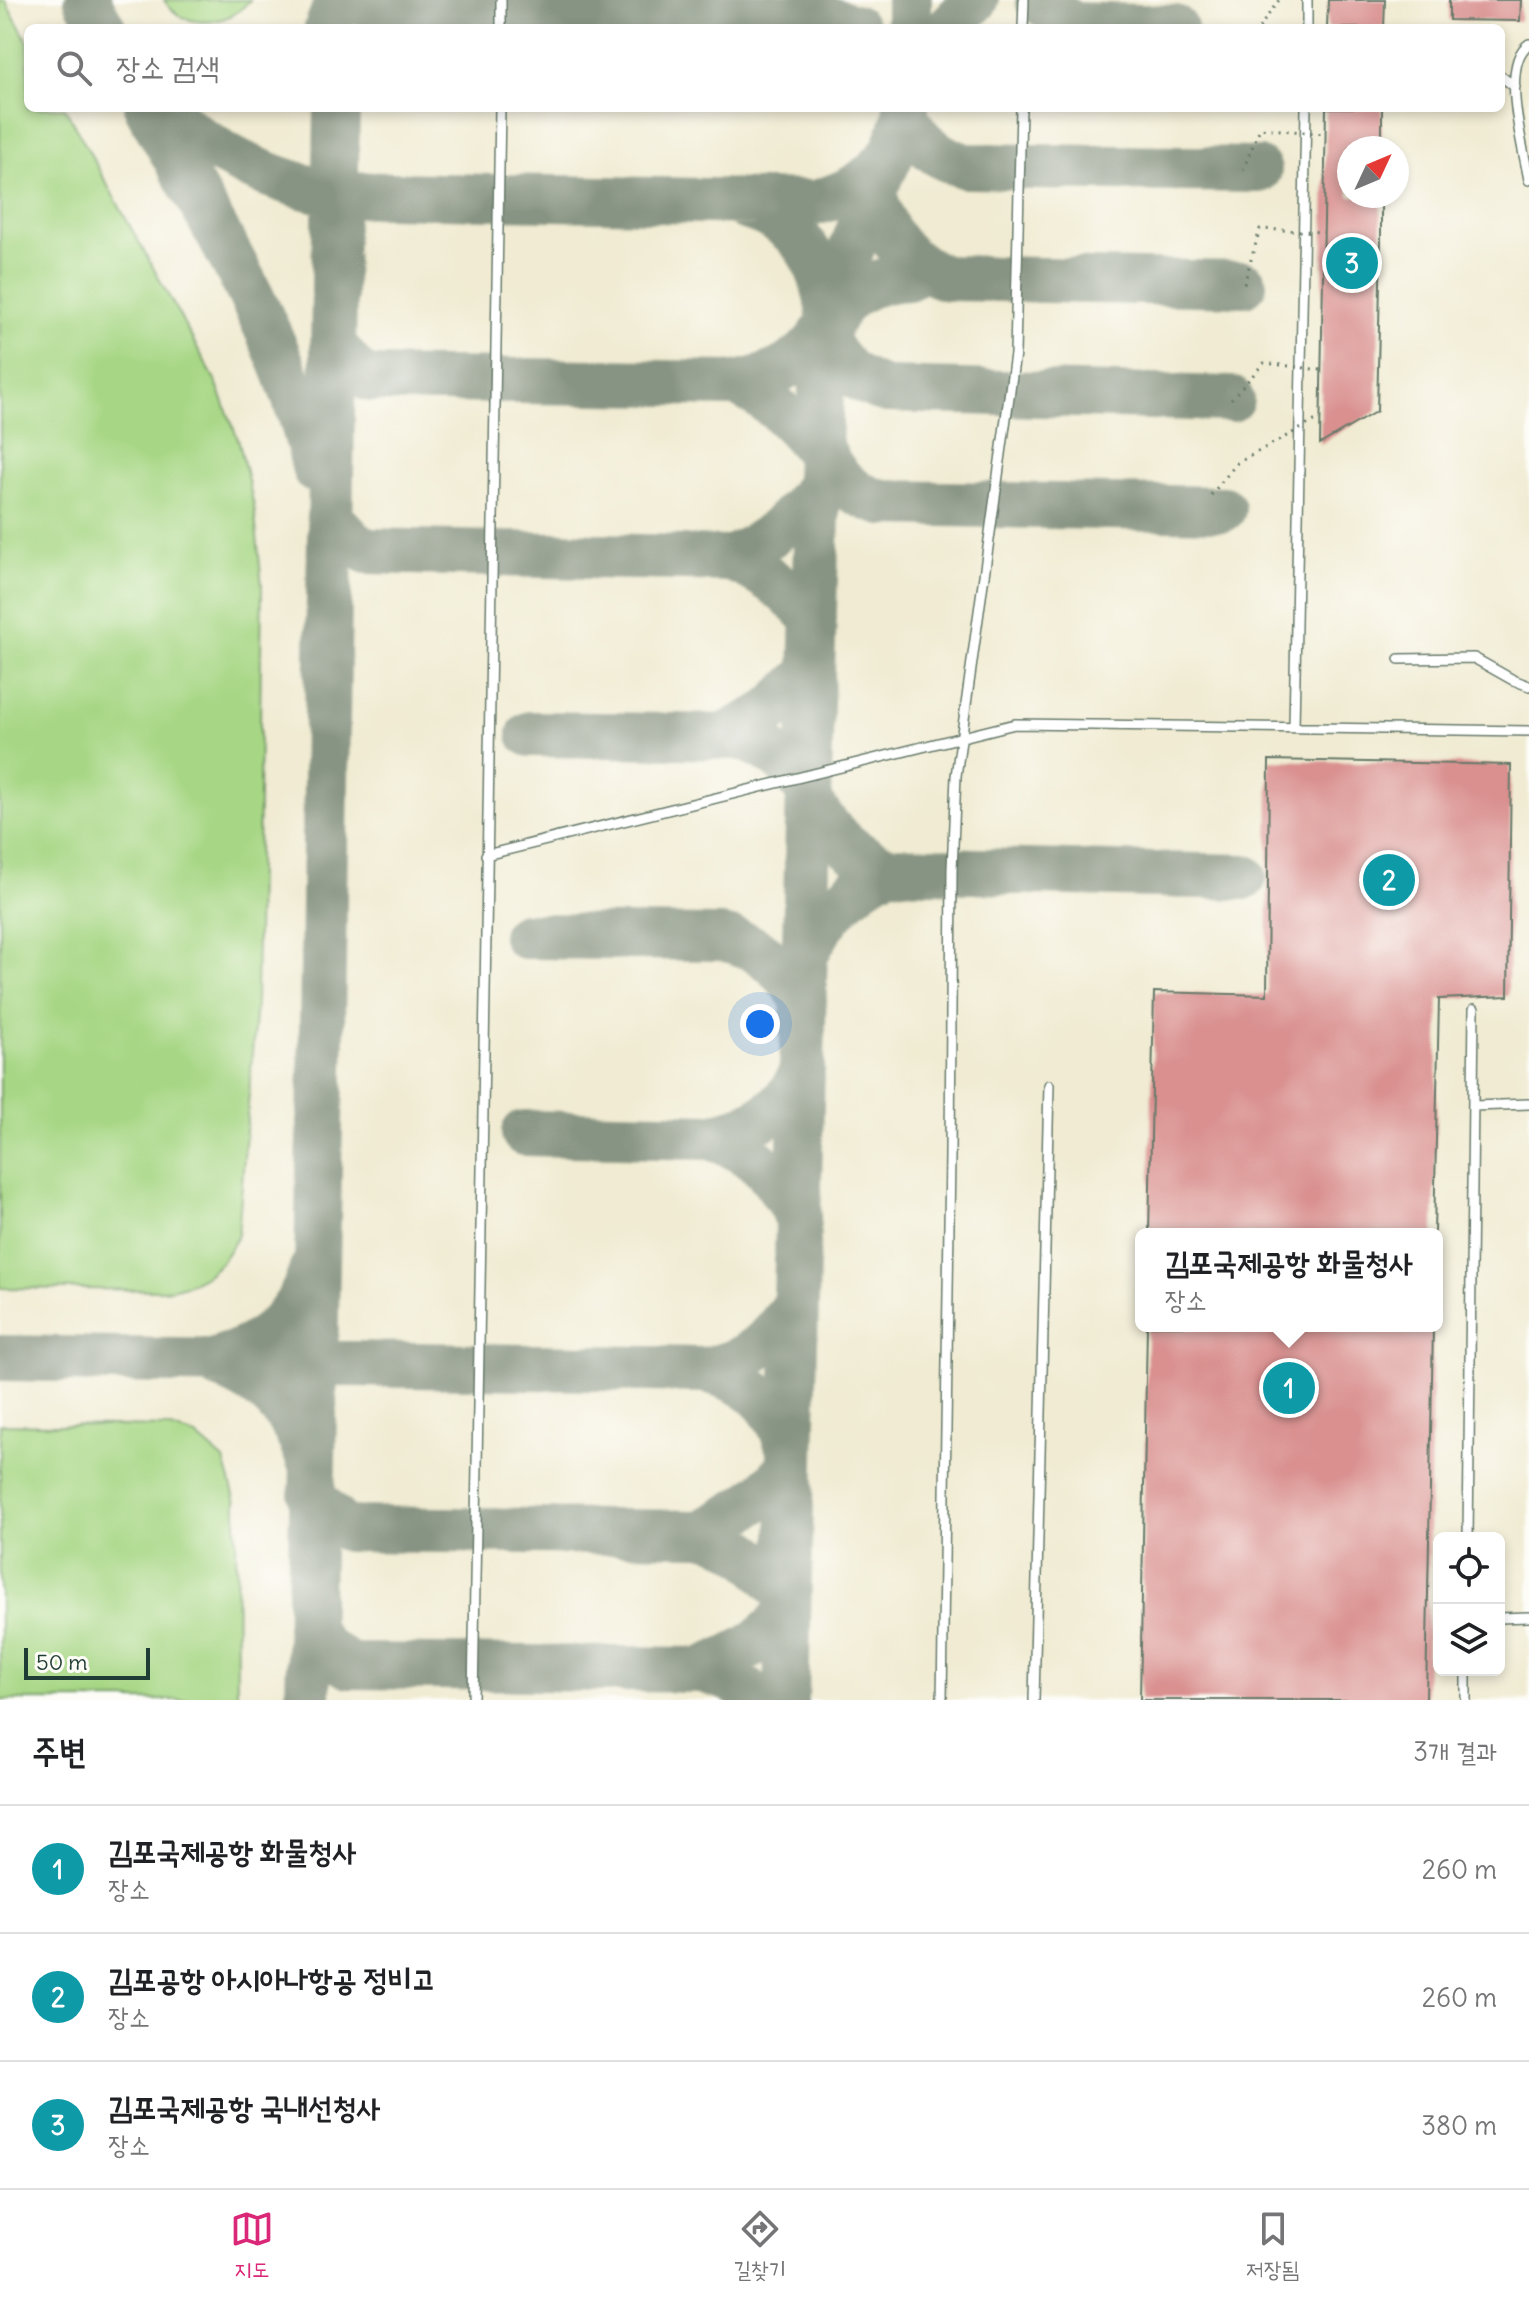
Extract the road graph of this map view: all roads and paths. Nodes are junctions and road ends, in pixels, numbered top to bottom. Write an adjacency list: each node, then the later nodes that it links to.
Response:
1 (501, 0): 5 (lane)
2 (1024, 0): 6 (lane)
3 (1279, 0): 7 (path)
4 (1307, 0): 8 (lane)
5 (501, 24)
6 (1023, 24)
7 (1262, 24)
8 (1307, 24)
9 (1529, 44): 11 (lane)
10 (1505, 79): 11 (lane)
11 (1515, 87): 17 (lane)
12 (500, 112): 29 (lane)
13 (1021, 112): 28 (lane)
14 (1306, 112): 26 (lane)
15 (1325, 134): 16 (path, bridge)
16 (1243, 170)
17 (1529, 180)
18 (1323, 232): 19 (path, bridge)
19 (1244, 284)
20 (1321, 370): 21 (path, bridge)
21 (1231, 399)
22 (1320, 418): 23 (path, bridge)
23 (1211, 495)
24 (1399, 659): 25 (lane)
25 (1529, 686)
26 (1294, 727): 27 (lane); 28 (lane)
27 (1529, 731)
28 (961, 737): 29 (lane); 39 (lane)
29 (486, 855): 38 (lane)
30 (1474, 1009): 33 (lane)
31 (1049, 1085): 40 (lane)
32 (1529, 1104): 33 (lane)
33 (1474, 1106): 34 (lane)
34 (1468, 1532)
35 (1529, 1617): 36 (lane)
36 (1505, 1618)
37 (1466, 1676): 41 (lane)
38 (473, 1700)
39 (942, 1700)
40 (1034, 1700)
41 (1466, 1700)

